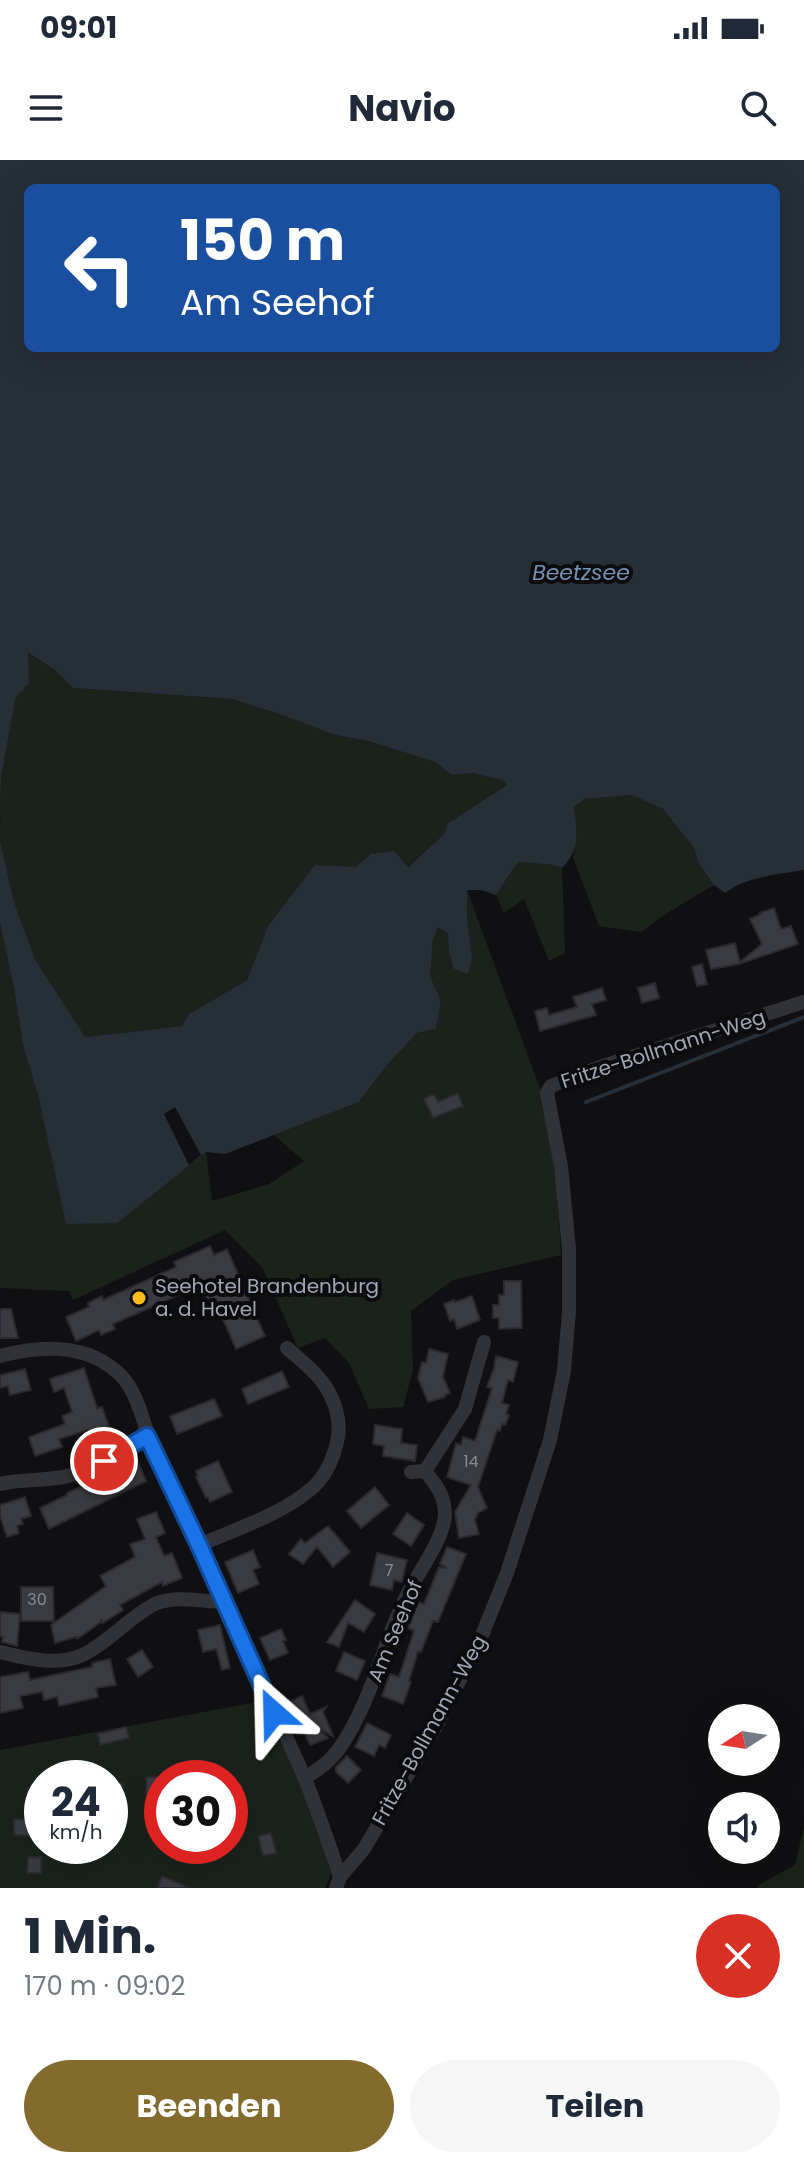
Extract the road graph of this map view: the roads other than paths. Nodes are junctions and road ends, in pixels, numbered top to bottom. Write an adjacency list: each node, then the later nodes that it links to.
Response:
1 (804, 1002): 11 (street, Fritze-Bollmann-Weg)
2 (484, 1342): 10 (street, Am Seehof)
3 (287, 1348): 7 (street)
4 (0, 1356): 5 (street)
5 (147, 1436): 6 (street); 7 (street)
6 (0, 1484)
7 (199, 1545): 8 (street)
8 (225, 1602): 9 (street); 10 (street)
9 (0, 1652)
10 (305, 1778): 11 (street)
11 (338, 1882)

